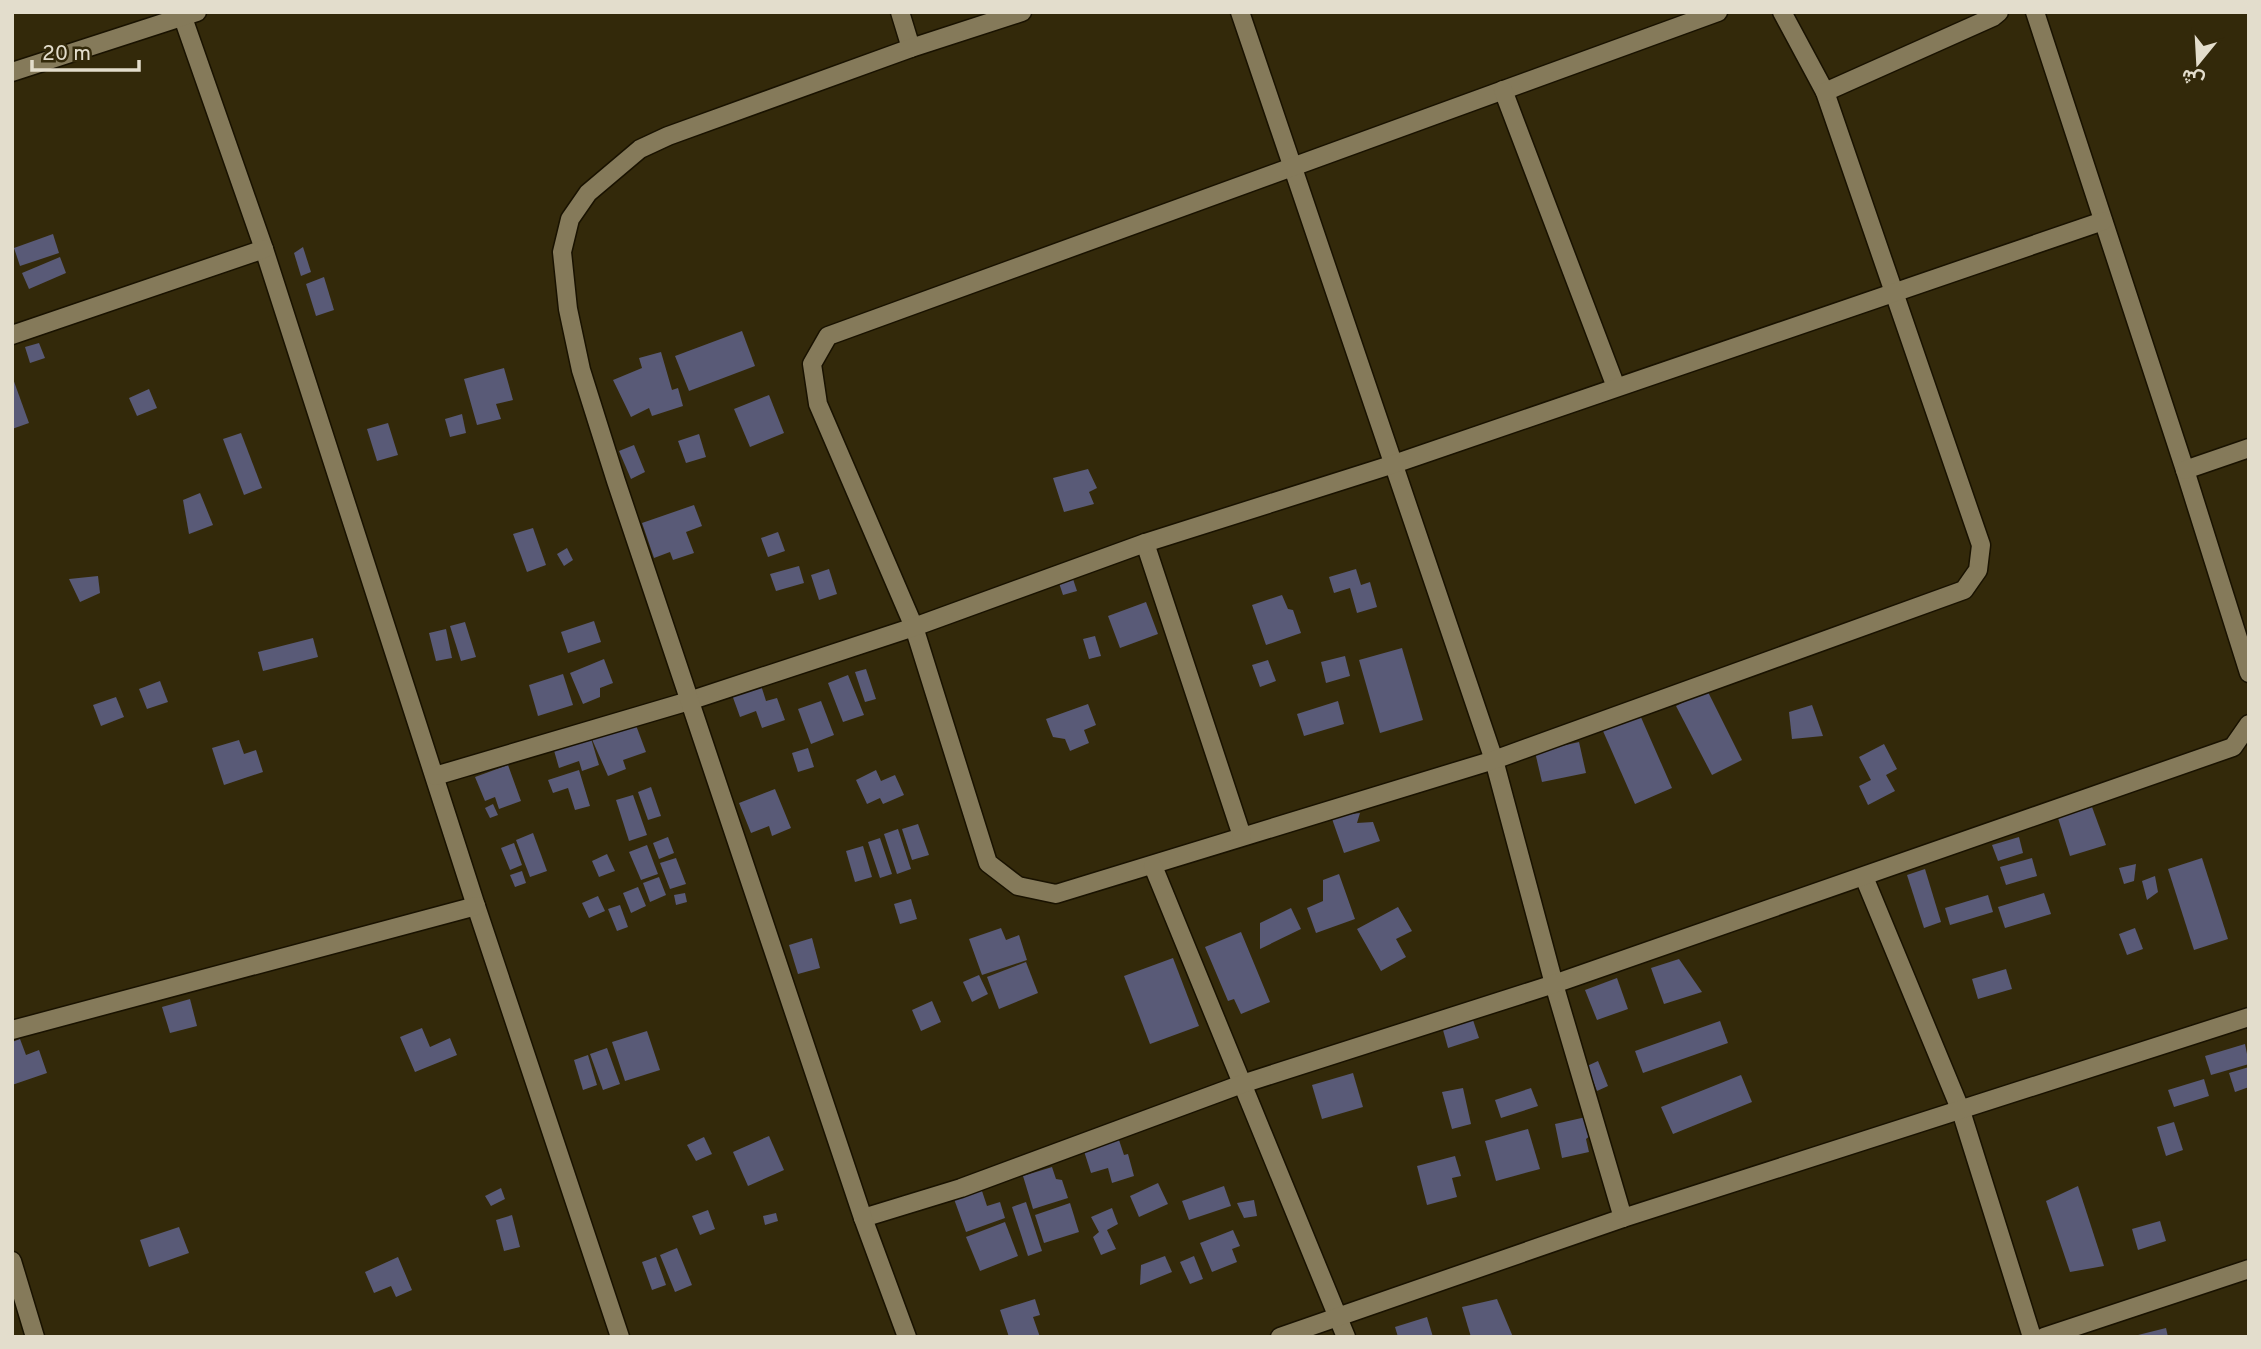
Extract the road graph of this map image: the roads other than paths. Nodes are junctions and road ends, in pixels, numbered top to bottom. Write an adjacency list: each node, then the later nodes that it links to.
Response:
1 (900, 12): 9 (street)
2 (1022, 12): 9 (street)
3 (1240, 12): 13 (street)
4 (1718, 12): 11 (street)
5 (1782, 12): 12 (street)
6 (1999, 12): 12 (street)
7 (2035, 12): 14 (street)
8 (187, 14): 10 (street); 15 (street)
9 (911, 48): 25 (street)
10 (12, 72)
11 (1503, 90): 13 (street); 18 (street)
12 (1825, 92): 16 (street)
13 (1292, 166): 20 (street); 23 (street)
14 (2103, 221): 16 (street); 21 (street)
15 (264, 249): 17 (street); 28 (street)
16 (1893, 293): 18 (street); 27 (street)
17 (12, 335)
18 (1616, 387): 20 (street)
19 (2249, 448): 21 (street)
20 (1394, 464): 22 (street); 27 (street)
21 (2185, 470): 24 (street)
22 (1145, 543): 23 (street); 29 (street)
23 (914, 627): 25 (street); 30 (street)
24 (2249, 673)
25 (689, 701): 28 (street); 38 (street)
26 (2249, 724): 31 (street)
27 (1494, 760): 29 (street); 33 (street)
28 (435, 776): 32 (street)
29 (1242, 836): 30 (street)
30 (1153, 866): 36 (street)
31 (1864, 877): 33 (street); 37 (street)
32 (476, 906): 35 (street); 44 (street)
33 (1554, 984): 36 (street); 39 (street)
34 (2249, 1017): 37 (street)
35 (12, 1030)
36 (1242, 1084): 38 (street); 42 (street)
37 (1961, 1111): 39 (street); 48 (street)
38 (863, 1218): 45 (street)
39 (1623, 1218): 42 (street)
40 (12, 1261): 43 (street)
41 (2249, 1269): 49 (street)
42 (1339, 1317): 46 (street); 47 (street)
43 (35, 1337)
44 (620, 1337)
45 (907, 1337)
46 (1280, 1337)
47 (1346, 1337)
48 (2032, 1337)
49 (2044, 1337)

